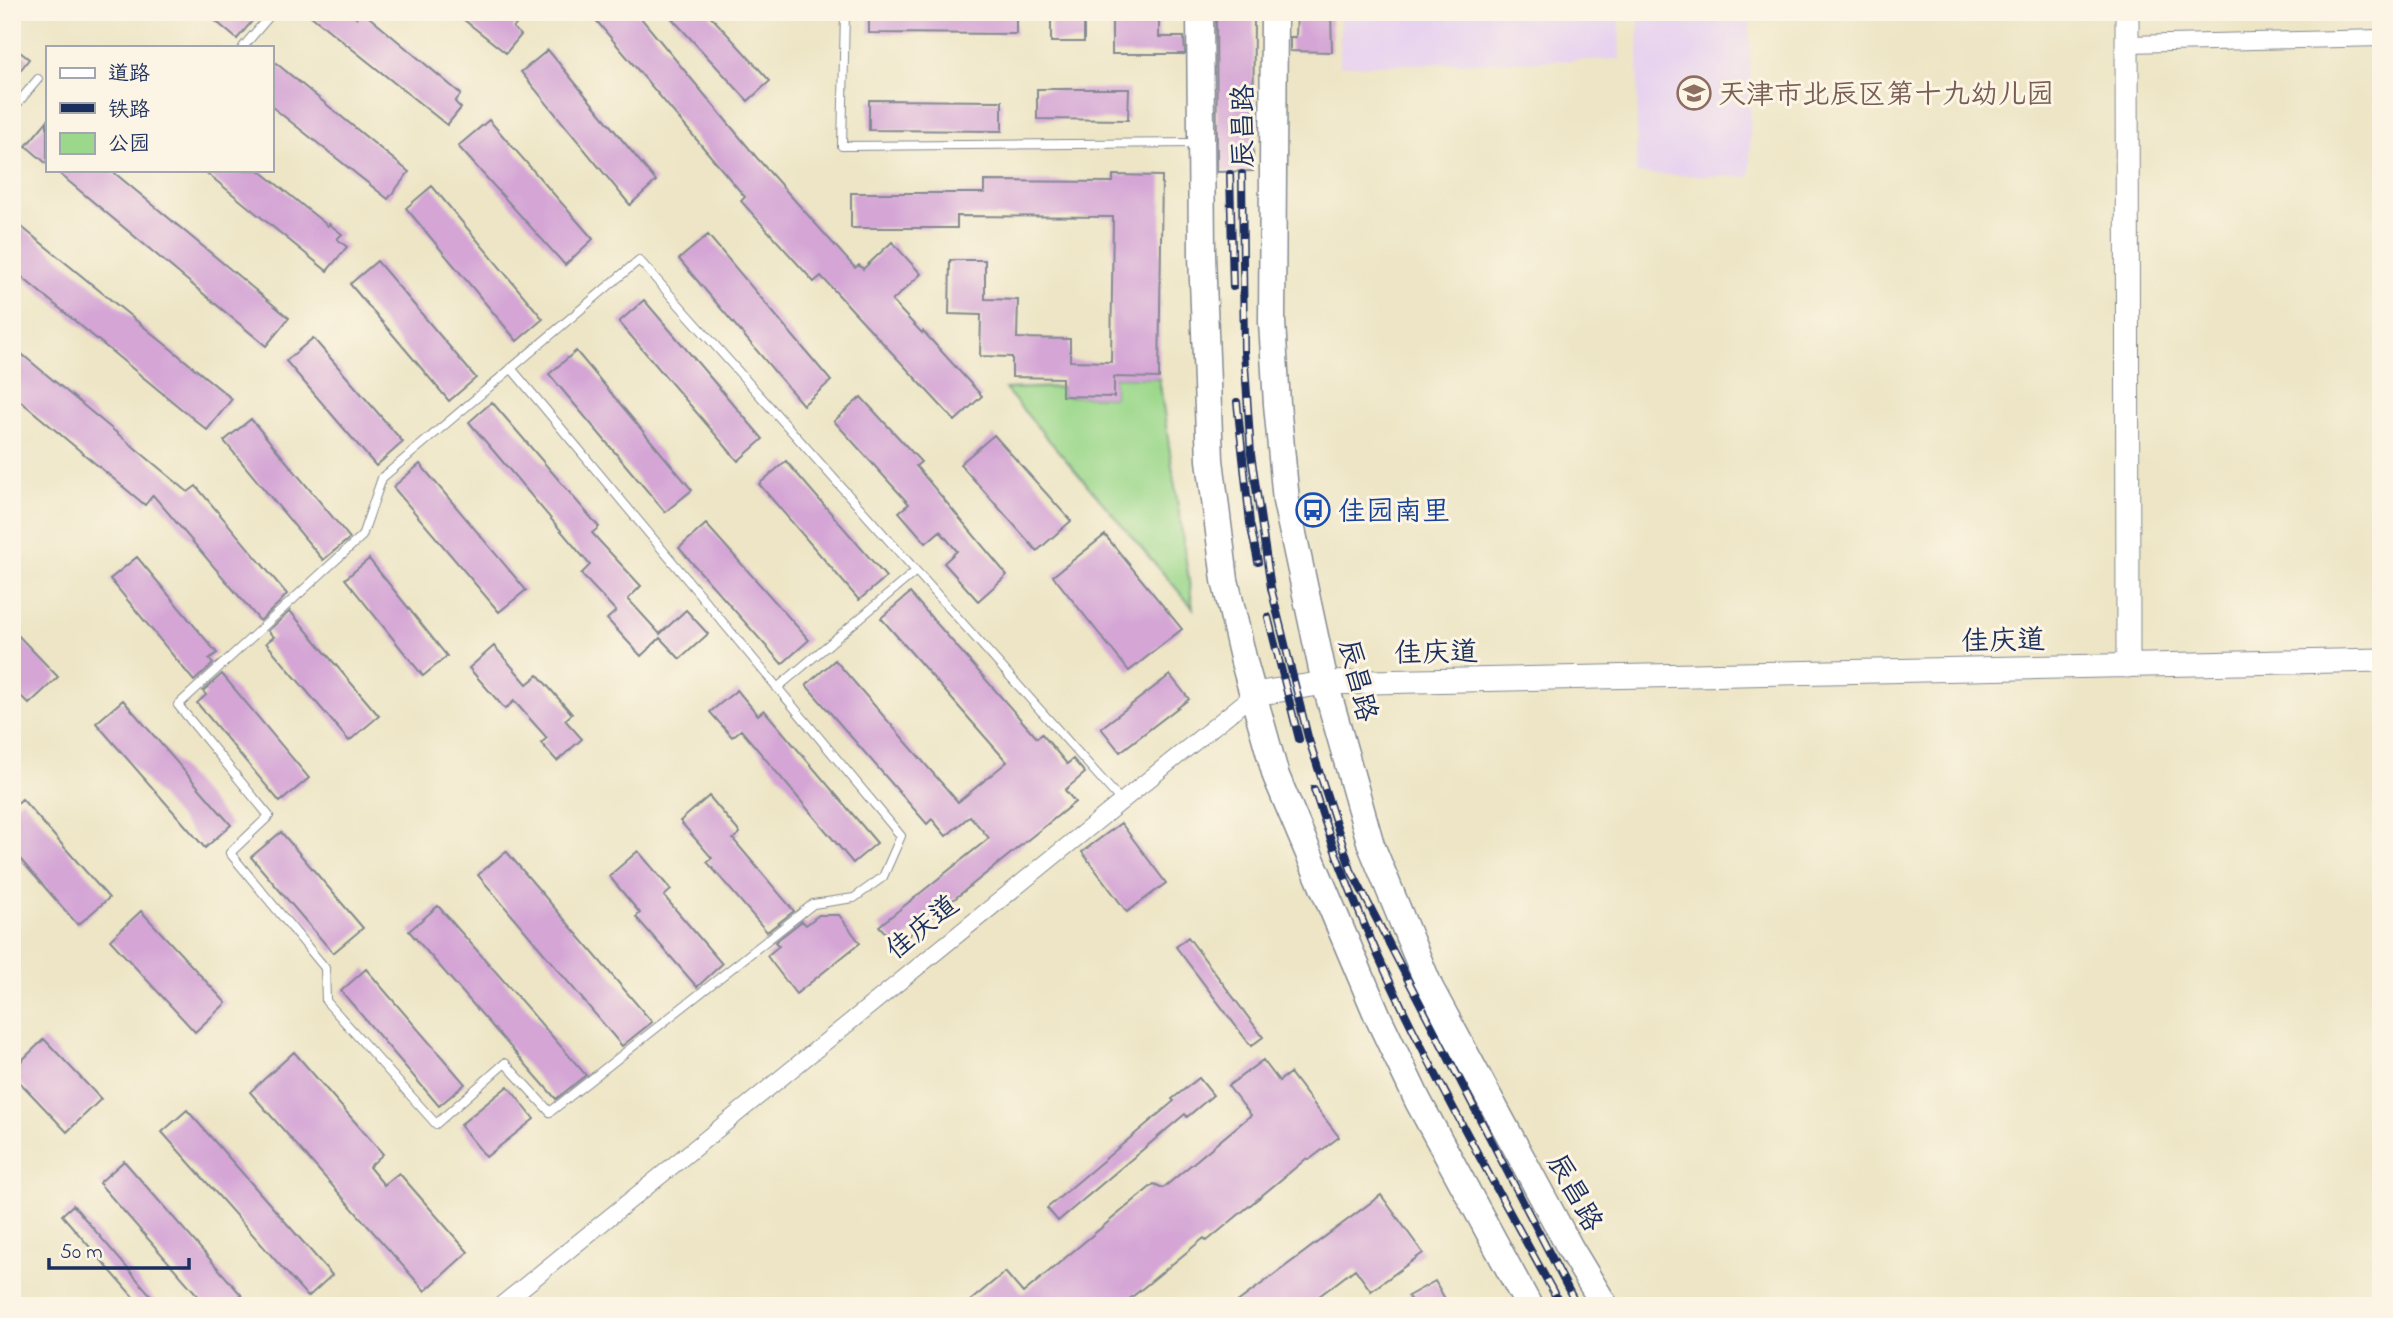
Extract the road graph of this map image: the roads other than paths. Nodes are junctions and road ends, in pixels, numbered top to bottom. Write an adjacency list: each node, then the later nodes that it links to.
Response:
1 (273, 12): 8 (lane)
2 (845, 12): 11 (lane)
3 (1200, 12): 11 (main road, 辰昌路)
4 (1274, 12): 16 (main road, 辰昌路)
5 (2127, 12): 7 (street)
6 (2381, 38): 7 (street)
7 (2127, 44): 15 (street)
8 (244, 46)
9 (38, 79): 10 (lane)
10 (12, 110)
11 (1201, 143): 18 (main road, 辰昌路)
12 (511, 368): 13 (lane); 17 (lane); 17 (lane)
13 (916, 571): 17 (lane); 19 (lane)
14 (2381, 660): 15 (street, 佳庆道)
15 (2128, 666): 16 (street, 佳庆道)
16 (1325, 684): 18 (street, 佳庆道); 22 (main road, 辰昌路)
17 (777, 688)
18 (1254, 694): 19 (street, 佳庆道); 21 (main road, 辰昌路)
19 (1122, 802): 20 (street, 佳庆道)
20 (500, 1306)
21 (1528, 1306)
22 (1605, 1306)

